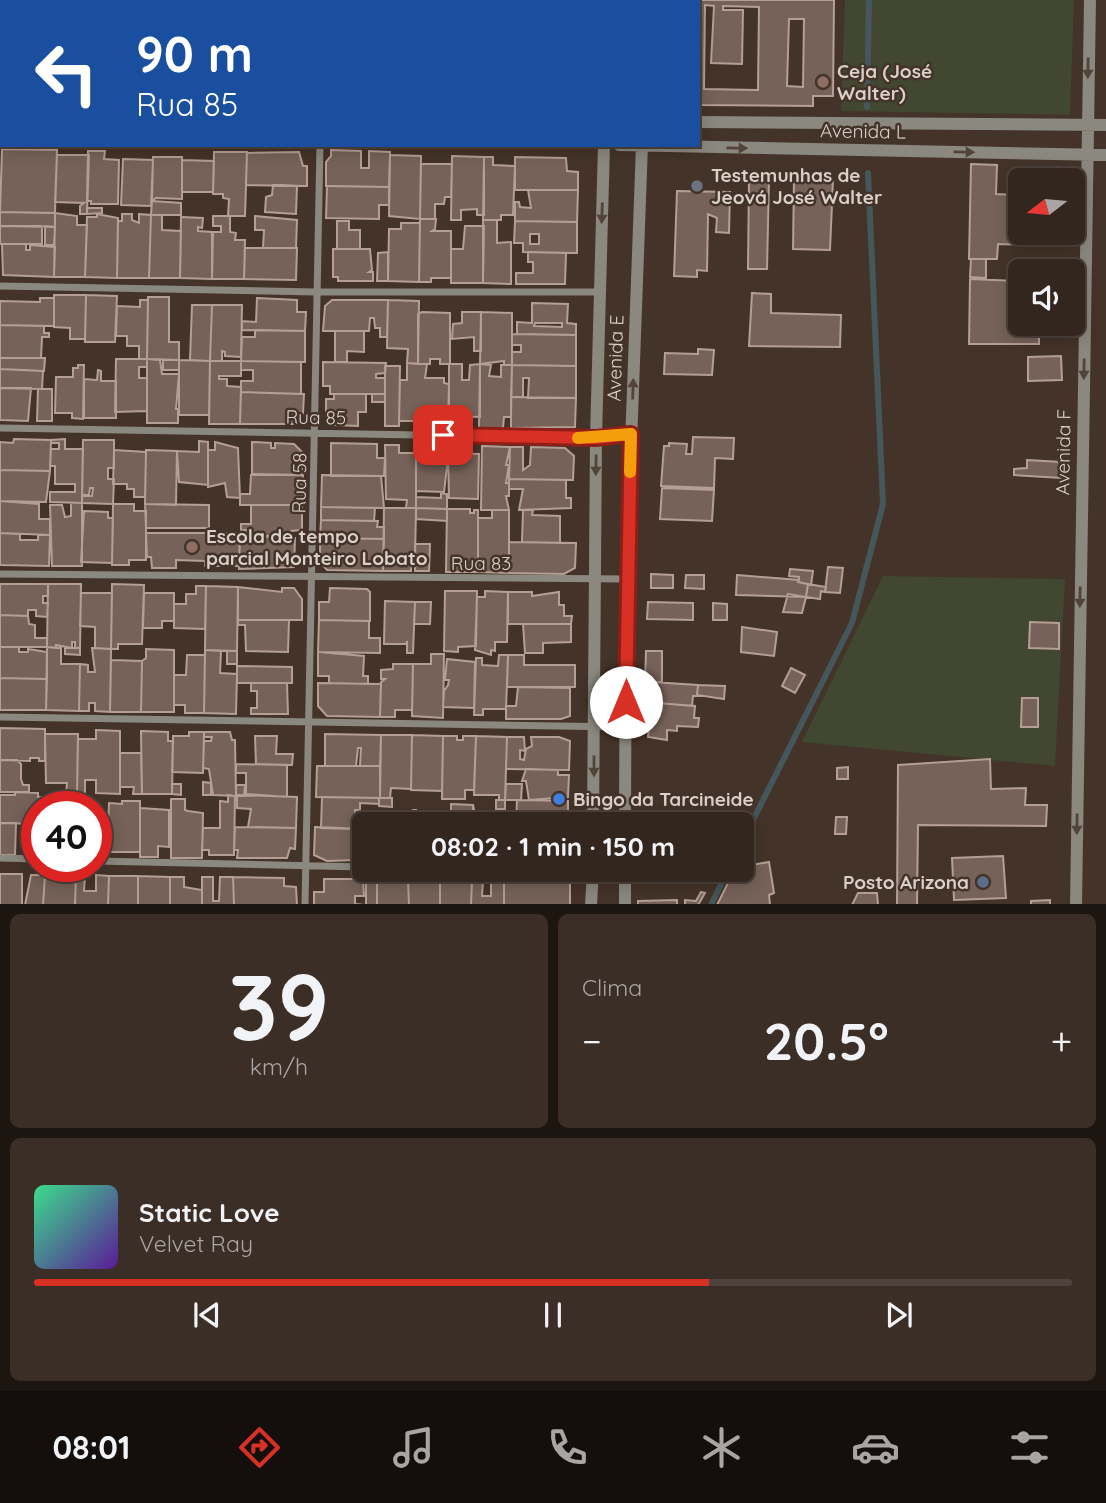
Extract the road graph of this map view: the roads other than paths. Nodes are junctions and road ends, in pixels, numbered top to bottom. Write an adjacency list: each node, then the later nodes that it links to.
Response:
1 (1090, 0): 3 (street, Avenida F, one-way to 3)
2 (700, 122): 3 (street, Avenida L)
3 (1087, 125): 4 (street, Avenida L); 9 (street, Avenida F)
4 (1106, 125)
5 (320, 147): 12 (street, Rua 58)
6 (604, 147): 13 (street, Avenida E, one-way to 13)
7 (642, 147): 16 (street, Avenida E, one-way to 7)
8 (698, 147): 9 (street, Avenida L, one-way to 9)
9 (1087, 154): 10 (street, Avenida L); 38 (street, Avenida F, one-way to 38)
10 (1106, 155)
11 (0, 286): 12 (street)
12 (317, 292): 13 (street); 15 (street, Rua 58)
13 (599, 292): 17 (street, Avenida E)
14 (0, 428): 15 (street, Rua 85)
15 (316, 432): 17 (street, Rua 85); 19 (street, Rua 58)
16 (631, 434): 17 (street, Rua 85); 21 (street, Avenida E)
17 (596, 438): 20 (street, Avenida E, one-way to 20)
18 (0, 574): 19 (street, Rua 83)
19 (314, 579): 20 (street, Rua 83); 23 (street, Rua 58)
20 (595, 579): 21 (street, Rua 83); 24 (street, Avenida E)
21 (626, 579): 25 (street, Avenida E)
22 (0, 717): 23 (street)
23 (310, 724): 24 (street); 31 (street, Rua 58)
24 (594, 724): 25 (street); 26 (street, Avenida E, one-way to 26)
25 (625, 727): 27 (street, Avenida E)
26 (593, 812)
27 (625, 812)
28 (0, 858): 29 (street)
29 (21, 859)
30 (112, 861): 31 (street)
31 (308, 866): 32 (street); 35 (street, Rua 58)
32 (352, 867)
33 (592, 882): 36 (street)
34 (625, 882): 37 (street)
35 (305, 904)
36 (591, 904)
37 (625, 904)
38 (1076, 904)

